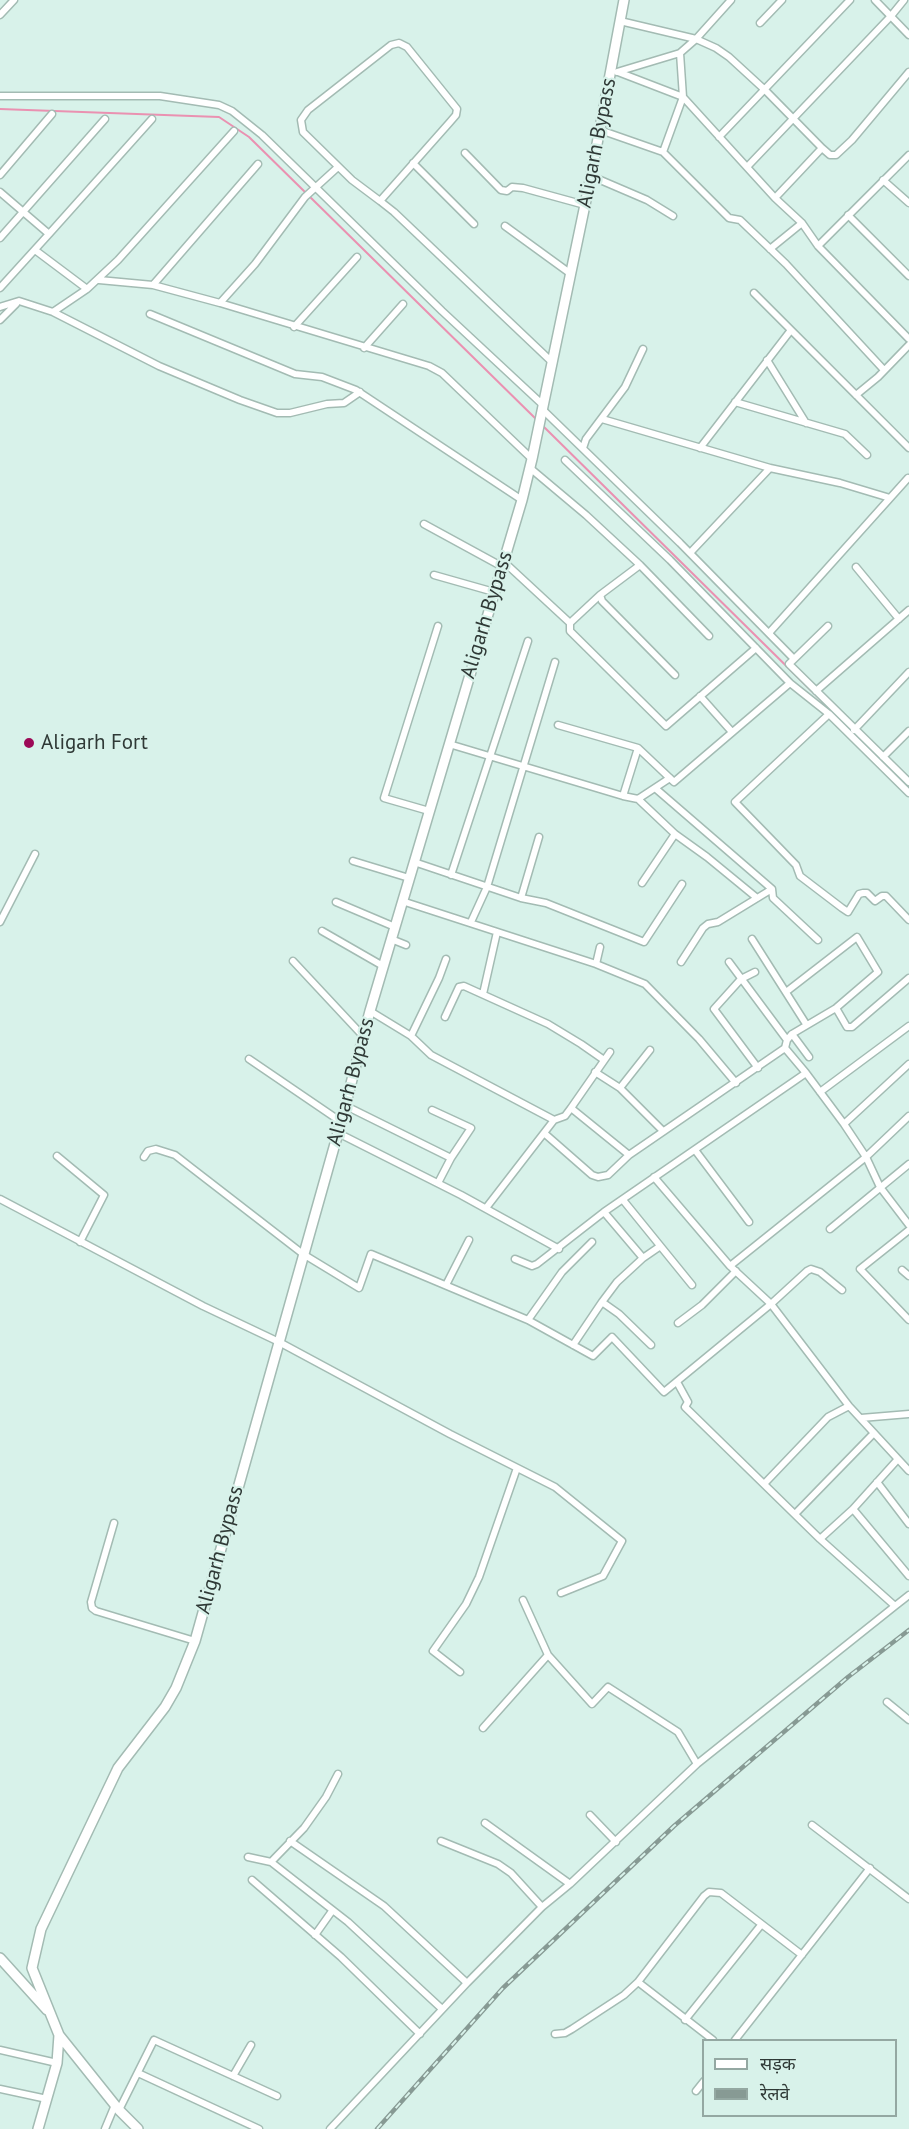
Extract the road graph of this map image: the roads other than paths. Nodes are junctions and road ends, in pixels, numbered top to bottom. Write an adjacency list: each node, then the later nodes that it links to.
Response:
1 (14, 0): 8 (street)
2 (624, 0): 10 (main road, Aligarh Bypass)
3 (731, 0): 13 (street)
4 (782, 0): 11 (street)
5 (850, 0): 17 (street)
6 (875, 0): 9 (street)
7 (904, 0): 9 (street)
8 (0, 15)
9 (891, 16): 12 (street); 21 (street)
10 (620, 21): 13 (street); 16 (main road, Aligarh Bypass)
11 (760, 23)
12 (909, 35)
13 (696, 39): 14 (street); 17 (street)
14 (680, 53): 16 (street); 19 (street)
15 (909, 72): 27 (street)
16 (614, 73): 19 (street); 24 (main road, Aligarh Bypass)
17 (765, 90): 21 (street); 26 (street)
18 (0, 96): 38 (street)
19 (682, 97): 26 (street); 28 (street)
20 (52, 114): 35 (street)
21 (793, 118): 27 (street); 34 (street)
22 (105, 119): 44 (street)
23 (152, 119): 50 (street)
24 (600, 130): 28 (street); 36 (main road, Aligarh Bypass)
25 (234, 131): 58 (street)
26 (719, 137): 34 (street)
27 (822, 148): 40 (street)
28 (663, 152): 53 (street)
29 (465, 153): 43 (street)
30 (909, 155): 37 (street)
31 (413, 163): 33 (street); 41 (street); 48 (street)
32 (258, 164): 59 (street)
33 (338, 167): 38 (street); 41 (street)
34 (747, 167): 40 (street)
35 (0, 175)
36 (591, 177): 43 (main road, Aligarh Bypass); 45 (street)
37 (883, 180): 42 (street); 46 (street)
38 (314, 188): 64 (street); 82 (street)
39 (0, 192): 44 (street)
40 (775, 198): 47 (street)
41 (380, 201): 77 (street)
42 (909, 203)
43 (585, 205): 56 (main road, Aligarh Bypass)
44 (23, 212): 50 (street); 51 (street)
45 (673, 216)
46 (848, 216): 52 (street); 57 (street)
47 (802, 223): 52 (street); 53 (street)
48 (474, 224)
49 (505, 226): 56 (street)
50 (49, 234): 54 (street)
51 (0, 238)
52 (818, 246): 72 (street)
53 (770, 249): 78 (street)
54 (35, 250): 60 (street); 61 (street)
55 (357, 257): 70 (street)
56 (571, 274): 77 (main road, Aligarh Bypass)
57 (909, 276)
58 (99, 280): 59 (street); 61 (street)
59 (153, 285): 64 (street)
60 (0, 288)
61 (87, 290): 67 (street)
62 (754, 293): 71 (street)
63 (19, 301): 66 (street); 67 (street); 69 (street)
64 (220, 303): 70 (street)
65 (403, 304): 74 (street)
66 (0, 307)
67 (53, 312): 79 (street)
68 (150, 314): 79 (street)
69 (0, 320)
70 (294, 327): 74 (street)
71 (791, 330): 76 (street); 80 (street)
72 (909, 339)
73 (909, 345): 78 (street)
74 (364, 348): 90 (street)
75 (643, 349): 83 (street)
76 (767, 360): 81 (street); 84 (street)
77 (552, 363): 82 (main road, Aligarh Bypass)
78 (884, 370): 80 (street)
79 (360, 392): 94 (street)
80 (856, 395): 87 (street)
81 (735, 402): 84 (street); 86 (street)
82 (542, 410): 85 (street); 90 (main road, Aligarh Bypass)
83 (602, 419): 85 (street); 86 (street)
84 (806, 423): 88 (street)
85 (583, 448): 96 (street)
86 (700, 448): 91 (street)
87 (909, 448)
88 (867, 455)
89 (565, 460): 111 (street)
90 (531, 464): 94 (main road, Aligarh Bypass); 98 (street)
91 (770, 468): 93 (street); 96 (street)
92 (908, 478): 93 (street)
93 (890, 498): 108 (street)
94 (522, 500): 97 (main road, Aligarh Bypass)
95 (424, 524): 97 (street)
96 (690, 553): 108 (street)
97 (502, 563): 101 (main road, Aligarh Bypass); 105 (street)
98 (640, 565): 102 (street); 109 (street)
99 (856, 567): 104 (street)
100 (434, 575): 101 (street)
101 (494, 592): 124 (main road, Aligarh Bypass)
102 (600, 595): 105 (street); 115 (street)
103 (909, 610): 104 (street)
104 (899, 619): 117 (street)
105 (570, 623): 118 (street)
106 (438, 626): 135 (street)
107 (828, 626): 112 (street)
108 (769, 633): 112 (street)
109 (709, 636)
110 (528, 641): 126 (street)
111 (756, 648): 116 (street); 118 (street)
112 (795, 659): 117 (street)
113 (555, 662): 128 (street)
114 (909, 672): 121 (street)
115 (675, 675)
116 (790, 683): 119 (street); 123 (street)
117 (816, 692): 121 (street)
118 (700, 696): 123 (street)
119 (829, 714): 132 (street); 151 (street)
120 (558, 725): 125 (street)
121 (854, 730): 127 (street)
122 (909, 731): 127 (street)
123 (732, 732): 129 (street)
124 (449, 744): 126 (street); 135 (main road, Aligarh Bypass)
125 (638, 748): 129 (street); 133 (street)
126 (490, 756): 128 (street); 141 (street)
127 (883, 757): 130 (street)
128 (523, 766): 133 (street); 145 (street)
129 (670, 778): 131 (street)
130 (909, 782)
131 (655, 788): 134 (street); 146 (street)
132 (909, 793)
133 (623, 796): 134 (street)
134 (638, 799): 136 (street)
135 (429, 812): 140 (main road, Aligarh Bypass)
136 (675, 834): 143 (street); 148 (street)
137 (538, 837): 147 (street)
138 (35, 854): 152 (street)
139 (353, 861): 142 (street)
140 (414, 862): 141 (street); 142 (main road, Aligarh Bypass)
141 (451, 875): 145 (street)
142 (409, 878): 149 (main road, Aligarh Bypass)
143 (642, 883)
144 (682, 884): 147 (street)
145 (487, 887): 147 (street); 153 (street)
146 (772, 889): 148 (street); 159 (street)
147 (521, 898)
148 (757, 898): 164 (street)
149 (402, 901): 153 (street); 154 (main road, Aligarh Bypass)
150 (336, 902): 154 (street)
151 (909, 920)
152 (0, 922)
153 (471, 922): 156 (street)
154 (394, 927): 157 (main road, Aligarh Bypass)
155 (322, 931): 167 (street)
156 (497, 932): 166 (street); 172 (street)
157 (391, 939): 160 (street); 167 (main road, Aligarh Bypass)
158 (752, 939): 171 (street)
159 (818, 940)
160 (406, 945)
161 (600, 947): 166 (street)
162 (446, 959): 180 (street)
163 (293, 961): 179 (street)
164 (681, 962)
165 (729, 962): 170 (street)
166 (596, 964): 191 (street)
167 (383, 966): 174 (main road, Aligarh Bypass)
168 (755, 972): 170 (street)
169 (909, 978): 173 (street)
170 (741, 979): 181 (street); 188 (street)
171 (786, 992): 173 (street); 176 (street)
172 (483, 994): 175 (street); 186 (street)
173 (836, 1008): 176 (street)
174 (370, 1011): 179 (main road, Aligarh Bypass); 180 (street)
175 (445, 1017)
176 (806, 1024): 178 (street)
177 (909, 1026): 193 (street)
178 (792, 1034): 181 (street); 184 (street)
179 (363, 1036): 194 (main road, Aligarh Bypass)
180 (411, 1036): 198 (street)
181 (786, 1044): 188 (street); 190 (street)
182 (650, 1050): 192 (street)
183 (610, 1052): 186 (street)
184 (809, 1057)
185 (249, 1059): 199 (street)
186 (604, 1060): 189 (street)
187 (909, 1064): 200 (street)
188 (758, 1068): 191 (street)
189 (595, 1072): 192 (street); 195 (street)
190 (806, 1073): 193 (street); 204 (street)
191 (736, 1083): 201 (street)
192 (620, 1088): 201 (street)
193 (820, 1092): 200 (street)
194 (344, 1106): 199 (main road, Aligarh Bypass); 209 (street)
195 (571, 1108): 198 (street); 205 (street)
196 (432, 1110): 209 (street)
197 (909, 1116): 208 (street)
198 (554, 1120): 203 (street)
199 (340, 1121): 202 (main road, Aligarh Bypass)
200 (844, 1124): 208 (street)
201 (663, 1131): 205 (street)
202 (338, 1133): 212 (street); 227 (main road, Aligarh Bypass)
203 (544, 1133): 205 (street); 216 (street)
204 (695, 1150): 211 (street); 218 (street)
205 (629, 1155)
206 (57, 1156): 223 (street)
207 (144, 1157): 227 (street)
208 (866, 1157): 213 (street); 230 (street)
209 (451, 1158): 212 (street)
210 (909, 1164): 213 (street)
211 (654, 1177): 215 (street); 230 (street)
212 (438, 1183): 216 (street)
213 (880, 1187): 219 (street); 220 (street)
214 (0, 1199): 223 (street)
215 (623, 1200): 217 (street); 225 (street)
216 (486, 1208): 226 (street)
217 (604, 1212): 226 (street); 228 (street)
218 (749, 1222)
219 (909, 1225)
220 (830, 1229)
221 (909, 1230): 240 (street)
222 (470, 1240): 234 (street)
223 (80, 1242): 242 (street)
224 (592, 1242): 239 (street)
225 (660, 1247): 228 (street); 235 (street)
226 (559, 1249): 229 (street)
227 (303, 1254): 234 (street); 242 (main road, Aligarh Bypass)
228 (643, 1258): 237 (street)
229 (515, 1259)
230 (730, 1266): 232 (street)
231 (902, 1270): 233 (street)
232 (736, 1271): 238 (street); 241 (street)
233 (909, 1276)
234 (446, 1285): 239 (street)
235 (692, 1285)
236 (842, 1290): 238 (street)
237 (602, 1302): 243 (street); 244 (street)
238 (771, 1304): 245 (street); 246 (street)
239 (528, 1320): 243 (street)
240 (909, 1320)
241 (678, 1323)
242 (279, 1342): 251 (street); 265 (main road, Aligarh Bypass)
243 (573, 1345): 245 (street)
244 (651, 1345)
245 (677, 1382): 254 (street)
246 (849, 1406): 248 (street); 254 (street)
247 (909, 1414): 248 (street)
248 (861, 1418): 249 (street)
249 (874, 1433): 250 (street); 256 (street)
250 (898, 1459): 252 (street); 253 (street)
251 (518, 1468): 261 (street); 267 (street)
252 (909, 1471)
253 (877, 1482): 255 (street); 258 (street)
254 (764, 1484): 256 (street)
255 (853, 1509): 259 (street); 260 (street)
256 (795, 1514): 259 (street)
257 (114, 1523): 265 (street)
258 (909, 1524)
259 (820, 1539): 264 (street)
260 (909, 1576)
261 (561, 1593)
262 (909, 1595): 264 (street)
263 (523, 1600): 266 (street)
264 (895, 1606): 271 (street)
265 (195, 1641): 294 (main road, Aligarh Bypass)
266 (548, 1655): 270 (street); 271 (street)
267 (460, 1672)
268 (887, 1702): 269 (street)
269 (909, 1720)
270 (483, 1728)
271 (697, 1764): 278 (street)
272 (338, 1774): 276 (street)
273 (590, 1815): 278 (street)
274 (485, 1823): 283 (street)
275 (812, 1825): 281 (street)
276 (290, 1841): 280 (street); 292 (street)
277 (441, 1841): 285 (street)
278 (616, 1842): 283 (street)
279 (248, 1857): 280 (street)
280 (271, 1862): 286 (street)
281 (870, 1869): 284 (street); 289 (street)
282 (252, 1880): 288 (street)
283 (570, 1884): 285 (street)
284 (909, 1899)
285 (542, 1906): 292 (street)
286 (332, 1911): 288 (street); 293 (street)
287 (761, 1925): 289 (street); 291 (street); 295 (street)
288 (315, 1935): 296 (street)
289 (802, 1955): 300 (street)
290 (0, 1958): 294 (main road)
291 (638, 1982): 295 (street); 297 (street)
292 (467, 1983): 293 (street)
293 (442, 2009): 296 (street)
294 (50, 2014): 298 (main road, Aligarh Bypass)
295 (686, 2020): 299 (street)
296 (420, 2034): 316 (street)
297 (555, 2034)
298 (59, 2035): 303 (main road, Aligarh Bypass); 311 (main road)
299 (712, 2039)
300 (736, 2039)
301 (251, 2045): 305 (street)
302 (0, 2050): 303 (street)
303 (57, 2063): 310 (main road, Aligarh Bypass)
304 (138, 2073): 305 (street); 311 (street); 315 (street)
305 (233, 2076): 309 (street)
306 (702, 2084): 308 (street)
307 (0, 2089): 310 (street)
308 (696, 2091)
309 (277, 2096)
310 (47, 2099): 312 (main road, Aligarh Bypass)
311 (117, 2108): 313 (street); 314 (main road)
312 (38, 2129)
313 (105, 2129)
314 (138, 2129)
315 (260, 2129)
316 (330, 2129)

